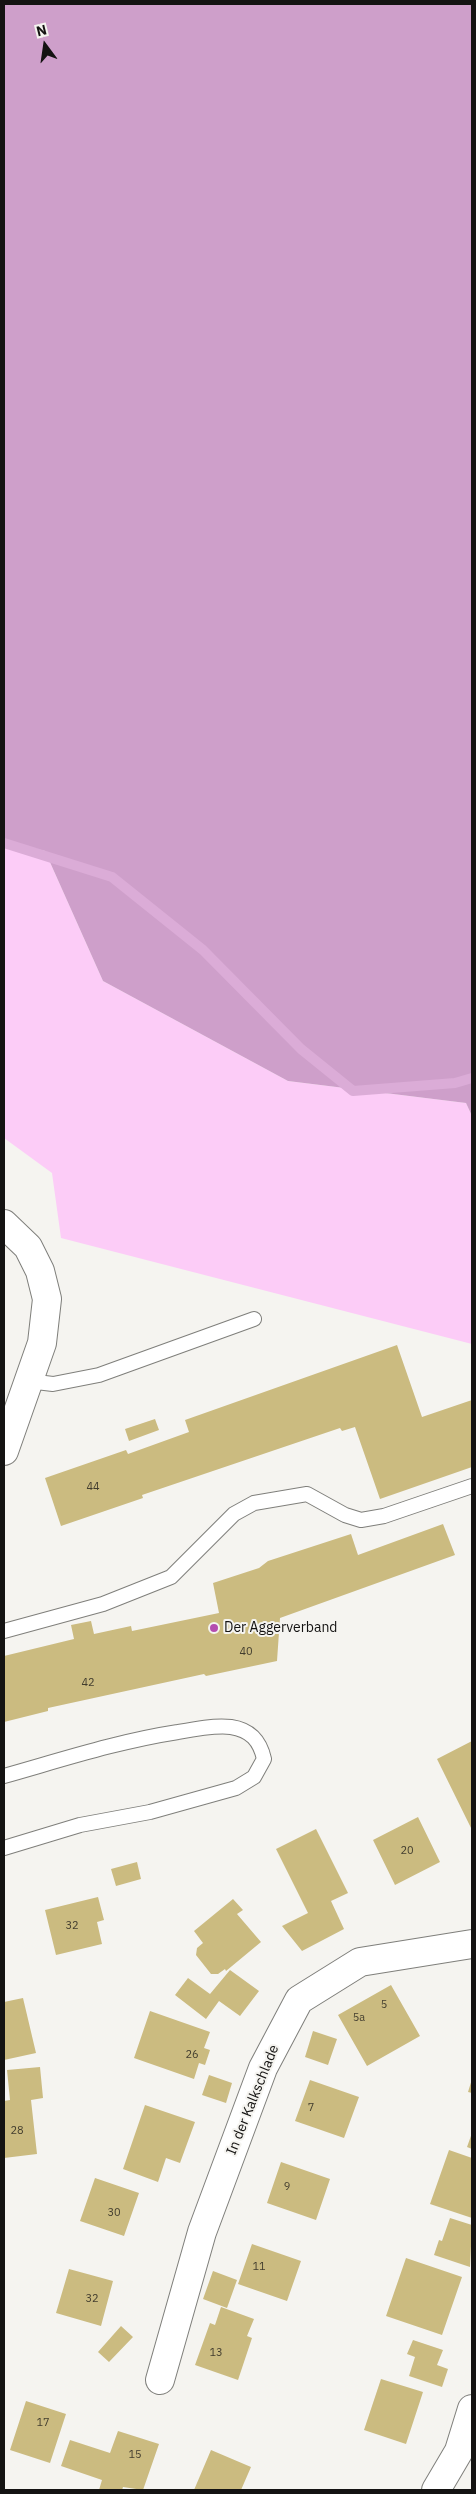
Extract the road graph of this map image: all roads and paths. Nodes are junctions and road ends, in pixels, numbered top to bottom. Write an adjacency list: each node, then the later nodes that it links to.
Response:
1 (4, 1224): 3 (street)
2 (254, 1319): 3 (lane)
3 (28, 1381): 4 (street)
4 (4, 1451)
5 (472, 1486): 6 (lane)
6 (4, 1631)
7 (4, 1776): 8 (lane)
8 (4, 1848)
9 (472, 1944): 10 (street, In der Kalkschlade)
10 (160, 2380)
11 (472, 2409): 12 (street)
12 (436, 2490)

